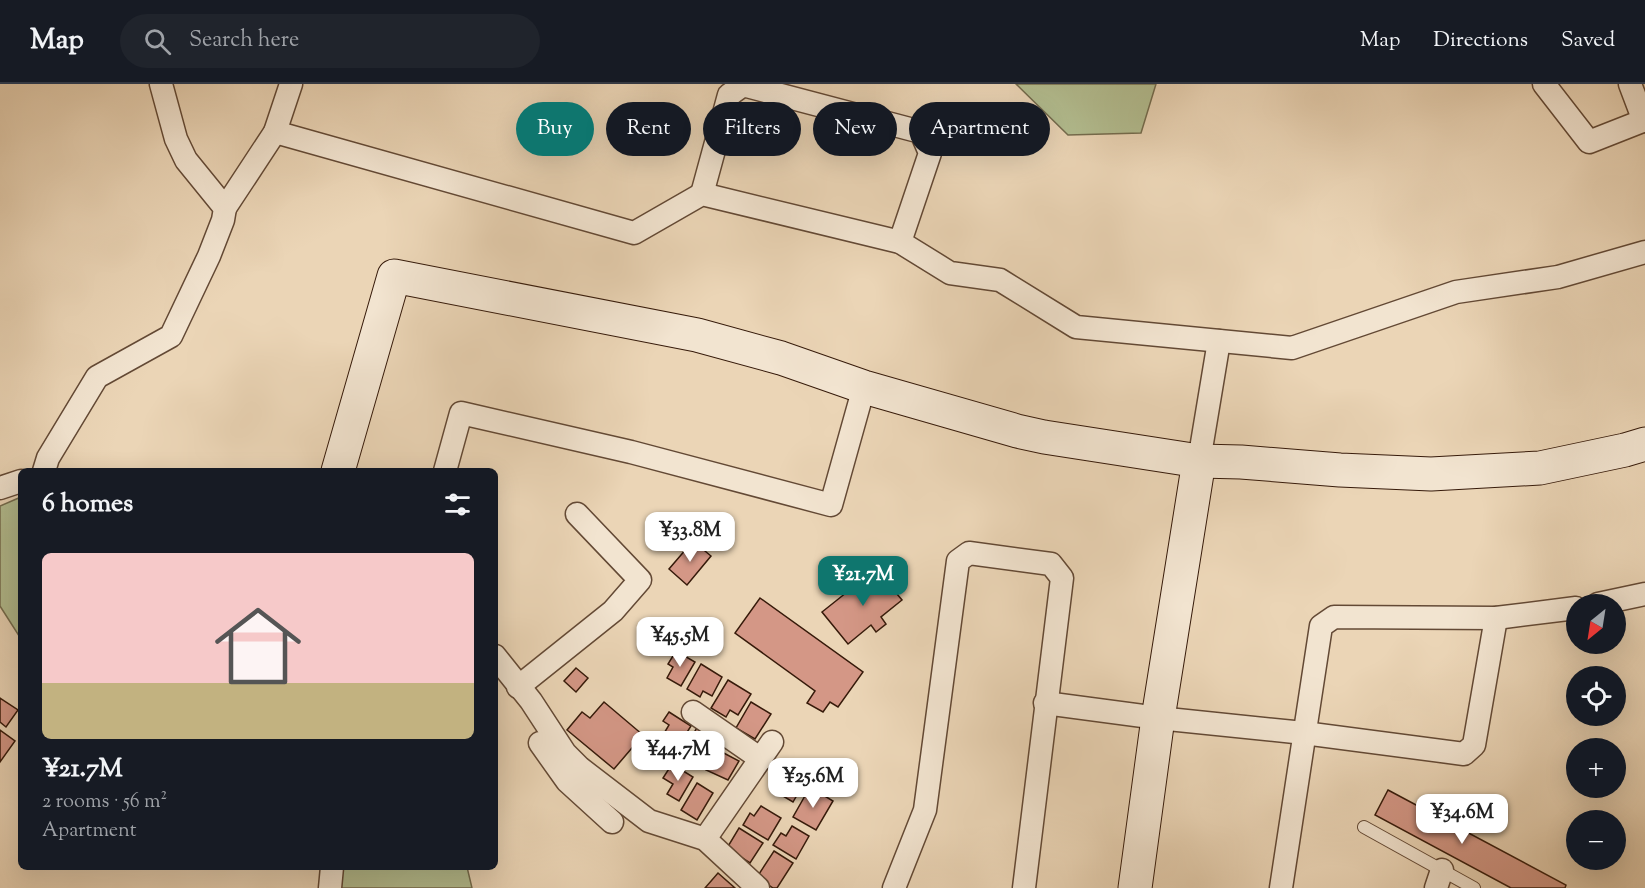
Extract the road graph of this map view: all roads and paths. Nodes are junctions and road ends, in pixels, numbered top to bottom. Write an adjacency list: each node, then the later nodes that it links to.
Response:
1 (160, 84): 8 (street)
2 (291, 84): 6 (street)
3 (1544, 84): 5 (street)
4 (1630, 84): 5 (street)
5 (1645, 120)
6 (275, 132): 7 (street); 8 (street)
7 (702, 194): 9 (street); 9 (street)
8 (225, 208): 15 (street)
9 (900, 242): 11 (street)
10 (1645, 252): 11 (street)
11 (1219, 341): 14 (street)
12 (864, 387): 14 (street); 16 (street); 17 (street)
13 (1645, 444): 14 (street)
14 (1199, 461): 29 (street)
15 (45, 468)
16 (339, 468)
17 (446, 468)
18 (18, 482): 19 (street)
19 (0, 488)
20 (578, 514): 26 (street)
21 (1645, 594): 22 (street)
22 (1626, 598)
23 (1566, 609): 24 (street)
24 (1496, 618): 30 (street); 30 (street)
25 (498, 660): 26 (street)
26 (525, 694): 31 (street); 33 (street)
27 (1045, 703): 29 (street); 38 (street); 39 (street)
28 (693, 712): 33 (street)
29 (1158, 718): 30 (street); 40 (street)
30 (1304, 733): 41 (street)
31 (612, 822)
32 (1364, 827): 35 (lane)
33 (705, 839): 37 (street)
34 (332, 870): 36 (street)
35 (1439, 879): 42 (lane)
36 (330, 888)
37 (758, 888)
38 (894, 888)
39 (1024, 888)
40 (1135, 888)
41 (1281, 888)
42 (1474, 888)

